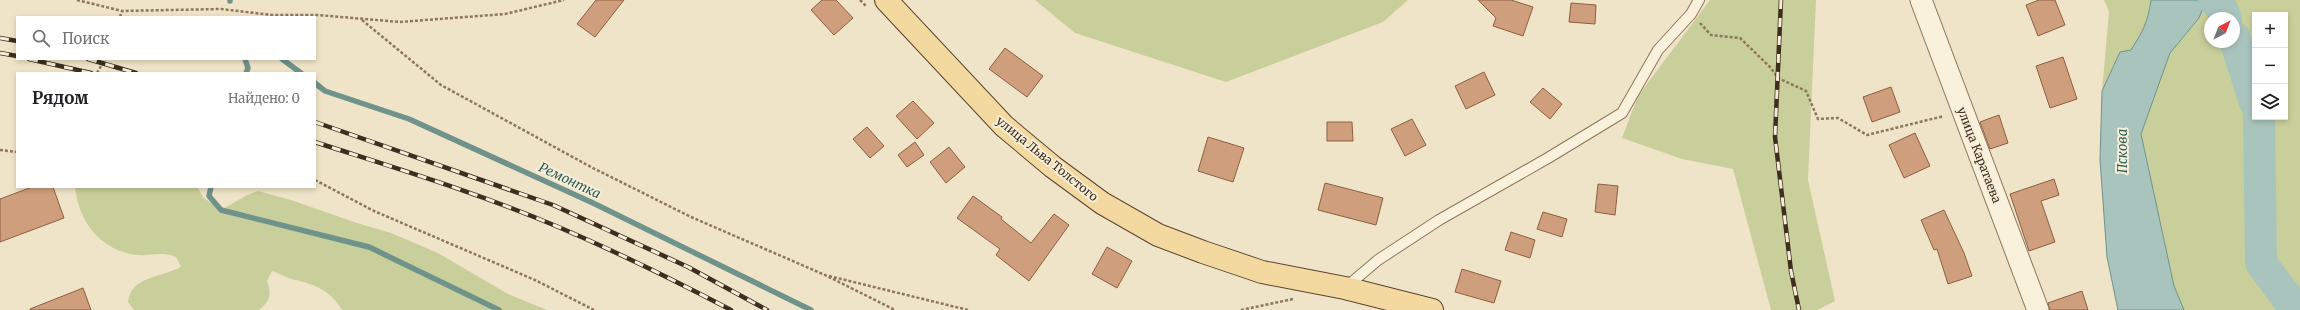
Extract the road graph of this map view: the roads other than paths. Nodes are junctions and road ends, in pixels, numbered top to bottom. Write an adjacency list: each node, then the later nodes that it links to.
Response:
1 (886, 0): 4 (main road, улица Льва Толстого)
2 (1699, 0): 4 (lane)
3 (1921, 0): 6 (street, улица Каратаева)
4 (1345, 288): 5 (main road, улица Льва Толстого)
5 (1432, 310)
6 (2038, 310)

